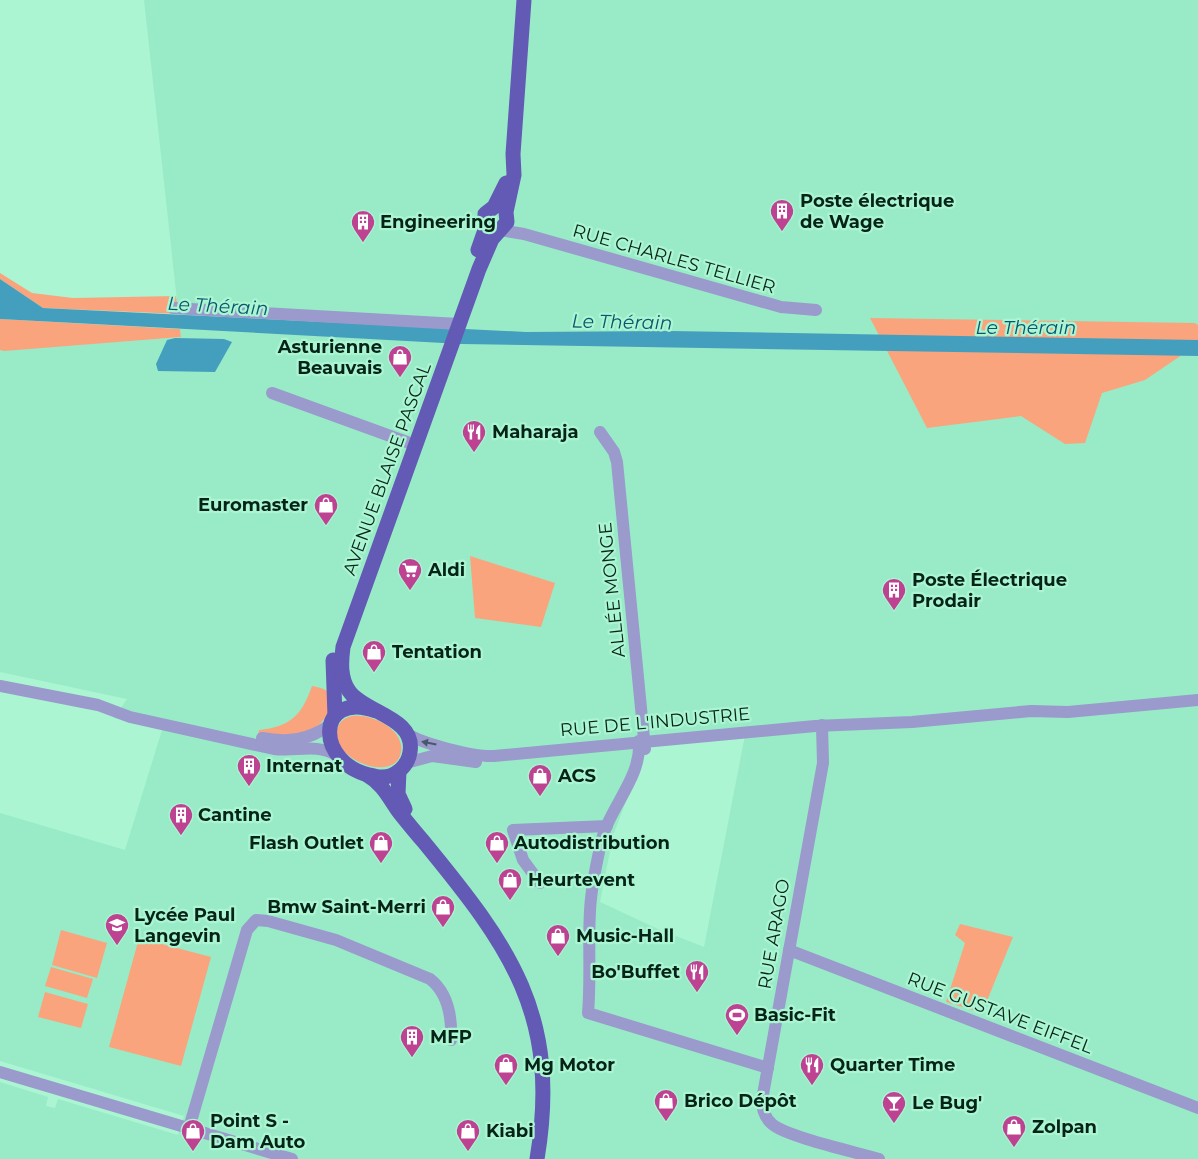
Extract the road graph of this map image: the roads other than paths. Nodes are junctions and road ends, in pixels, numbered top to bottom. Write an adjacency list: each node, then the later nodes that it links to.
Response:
1 (524, 0): 2 (main road, AVENUE BLAISE PASCAL)
2 (502, 211): 3 (main road, AVENUE BLAISE PASCAL); 3 (main road, AVENUE BLAISE PASCAL); 4 (street)
3 (495, 229): 4 (street, RUE CHARLES TELLIER); 7 (main road, AVENUE BLAISE PASCAL)
4 (524, 234): 6 (street, RUE CHARLES TELLIER)
5 (173, 308): 7 (street)
6 (816, 310)
7 (454, 325): 10 (main road, AVENUE BLAISE PASCAL)
8 (272, 393): 10 (street)
9 (600, 432): 20 (street, ALLÉE MONGE)
10 (411, 443): 15 (main road, AVENUE BLAISE PASCAL); 17 (main road, AVENUE BLAISE PASCAL)
11 (0, 679): 17 (street, AVENUE BLAISE PASCAL)
12 (0, 686): 21 (street)
13 (1198, 692): 16 (street, RUE DE L'INDUSTRIE)
14 (1198, 700): 16 (street, RUE DE L'INDUSTRIE)
15 (376, 711): 17 (main road, AVENUE BLAISE PASCAL); 19 (main road, AVENUE BLAISE PASCAL)
16 (1031, 711): 18 (street, RUE DE L'INDUSTRIE)
17 (333, 720): 21 (main road, AVENUE BLAISE PASCAL)
18 (822, 728): 20 (street, RUE DE L'INDUSTRIE); 26 (street, RUE ARAGO)
19 (406, 733): 20 (street, RUE DE L'INDUSTRIE, one-way to 19); 22 (main road)
20 (642, 745): 22 (street, RUE DE L'INDUSTRIE); 24 (street)
21 (336, 755): 23 (main road)
22 (402, 767): 23 (main road); 35 (main road)
23 (364, 773): 34 (main road)
24 (607, 826): 25 (street); 28 (street)
25 (540, 883)
26 (789, 950): 28 (street, RUE ARAGO); 30 (street, RUE GUSTAVE EIFFEL)
27 (451, 1040): 31 (street)
28 (768, 1068): 36 (street, RUE ARAGO)
29 (0, 1072): 31 (street)
30 (1198, 1108)
31 (189, 1128): 32 (street)
32 (248, 1153): 33 (street)
33 (292, 1159)
34 (537, 1159)
35 (545, 1159)
36 (879, 1159)

